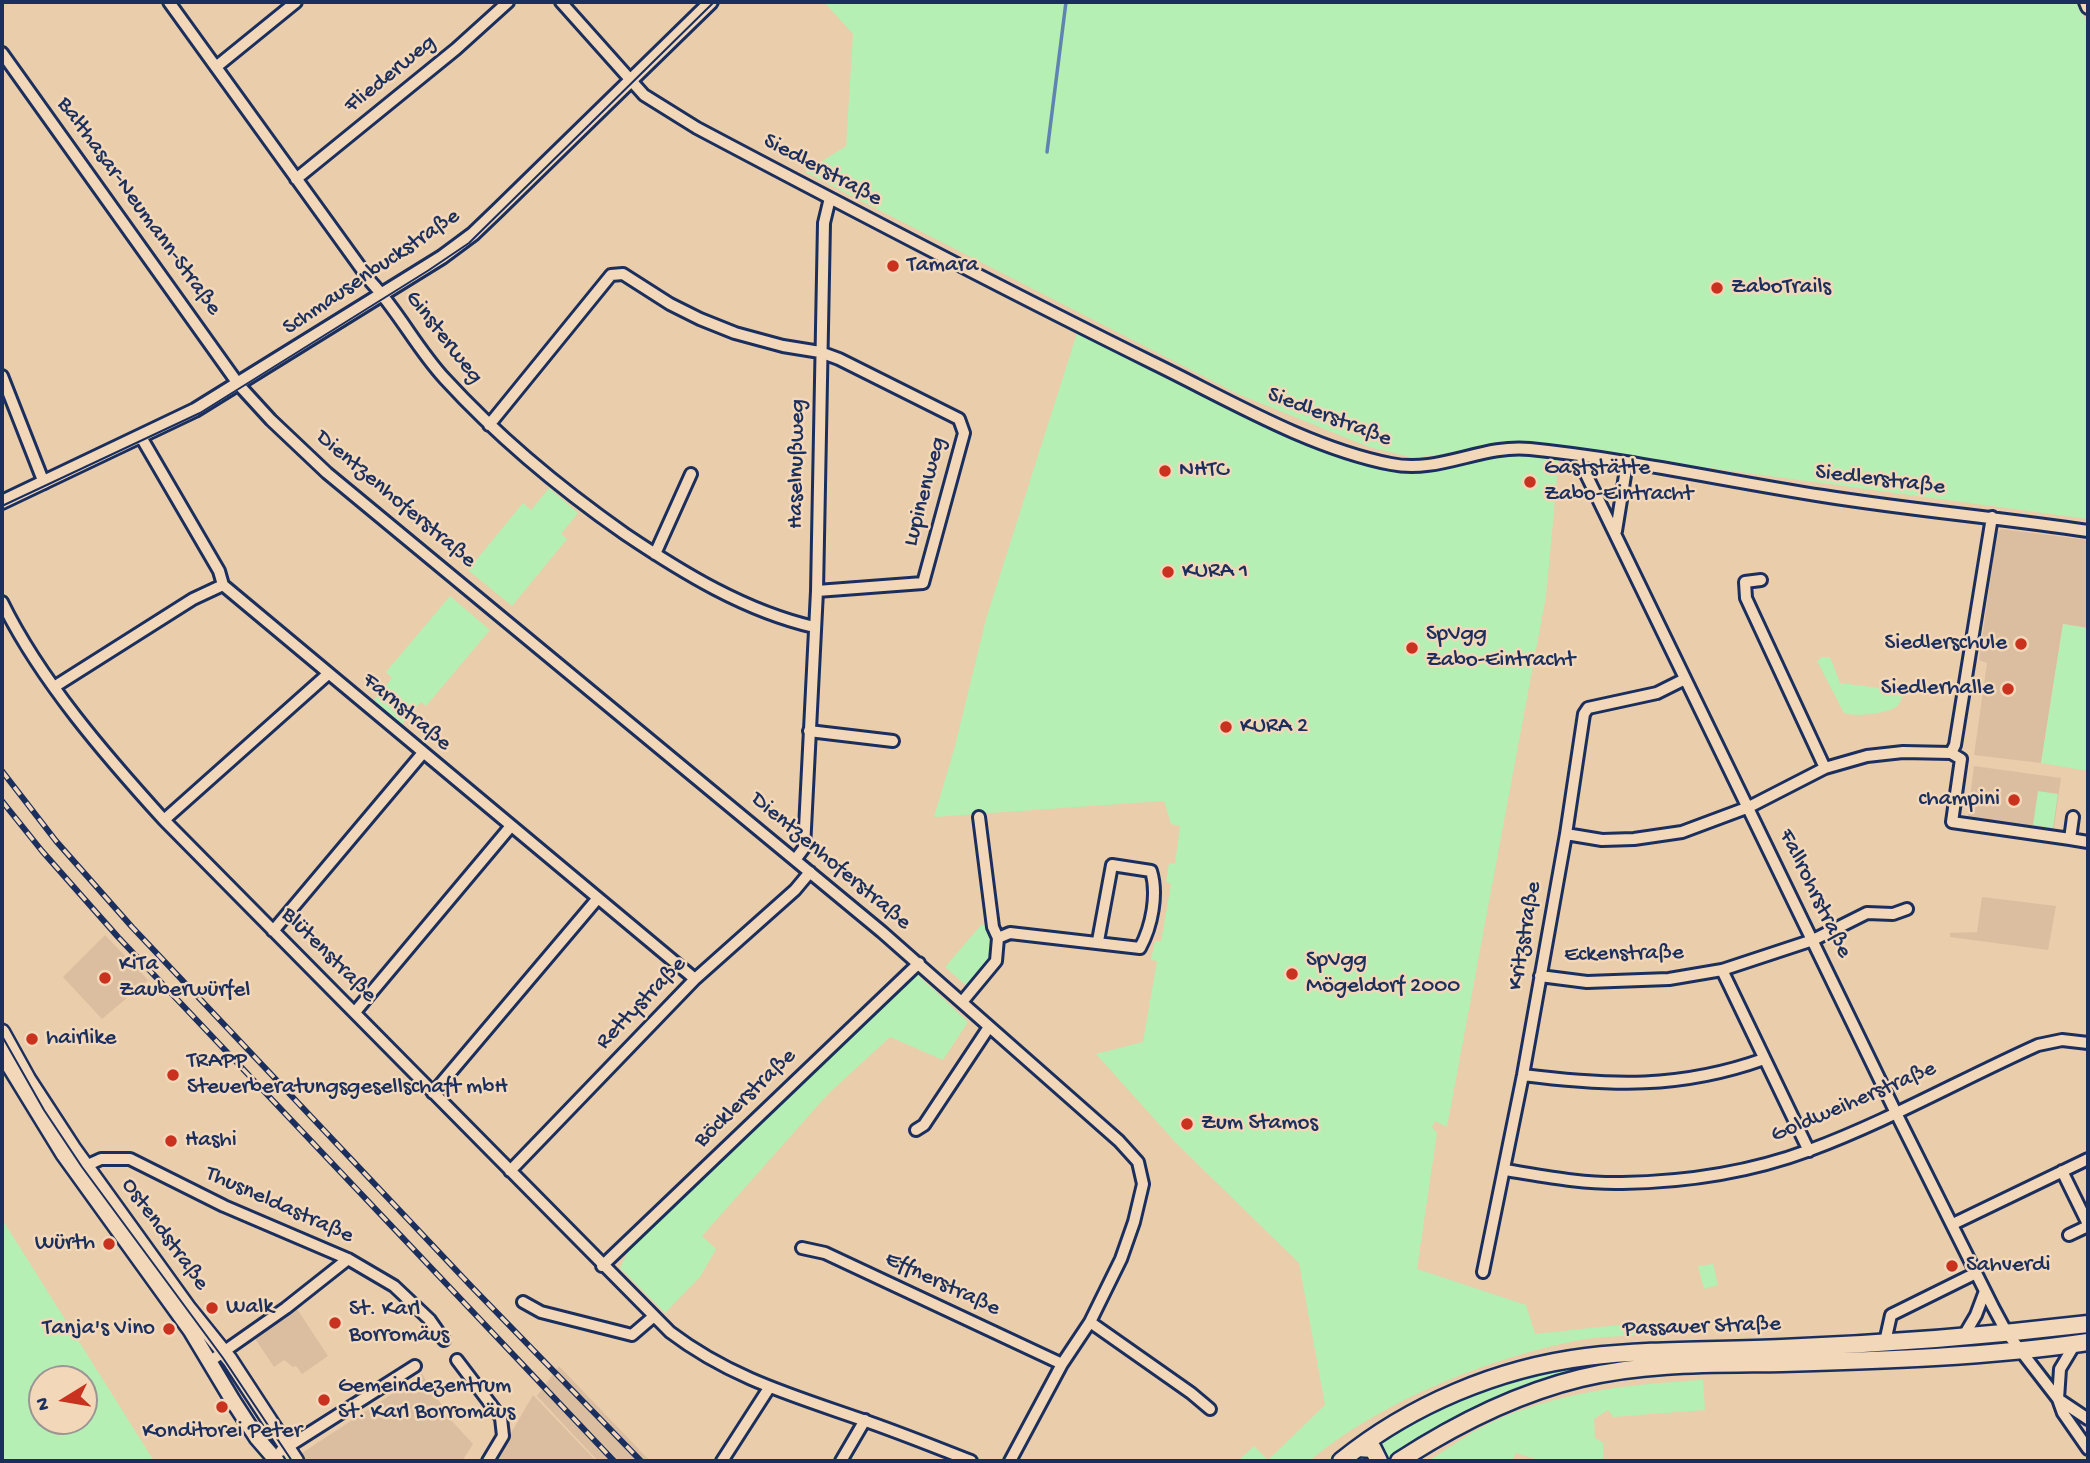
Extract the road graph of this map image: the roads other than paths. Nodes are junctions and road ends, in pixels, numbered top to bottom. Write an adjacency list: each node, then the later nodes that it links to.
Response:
1 (169, 2): 9 (street, Ginsterweg)
2 (296, 2): 9 (street)
3 (508, 2): 11 (street, Fliederweg)
4 (561, 2): 10 (street, Siedlerstraße)
5 (710, 2): 10 (street, Schmausenbuckstraße)
6 (2086, 2): 7 (street)
7 (2088, 6)
8 (2, 53): 16 (street, Balthasar-Neumann-Straße)
9 (216, 67): 11 (street, Ginsterweg)
10 (632, 79): 12 (street, Siedlerstraße); 13 (street, Schmausenbuckstraße)
11 (296, 179): 13 (street, Ginsterweg)
12 (830, 198): 14 (street, Haselnußweg); 19 (street, Siedlerstraße)
13 (383, 295): 16 (street, Schmausenbuckstraße); 17 (street, Ginsterweg)
14 (820, 352): 17 (street); 30 (street, Haselnußweg); 30 (street, Lupinenweg)
15 (2, 376): 22 (street)
16 (239, 385): 18 (street, Schmausenbuckstraße); 49 (street, Dientzenhoferstraße)
17 (489, 425): 27 (street, Ginsterweg)
18 (141, 437): 22 (street, Schmausenbuckstraße); 29 (street, Farnstraße)
19 (1583, 457): 20 (street, Siedlerstraße); 26 (street, Fallrohrstraße)
20 (1627, 463): 24 (street, Siedlerstraße); 26 (street)
21 (691, 474): 27 (street)
22 (44, 483): 23 (street, Schmausenbuckstraße)
23 (2, 502)
24 (1992, 517): 25 (street, Siedlerstraße); 38 (street)
25 (2088, 531)
26 (1615, 534): 34 (street, Fallrohrstraße)
27 (655, 554): 32 (street, Ginsterweg)
28 (1761, 580): 40 (street)
29 (223, 585): 33 (street, Farnstraße); 35 (street)
30 (817, 591): 32 (street, Haselnußweg)
31 (2, 602): 35 (street, Blütenstraße)
32 (814, 627): 36 (street, Haselnußweg)
33 (328, 674): 39 (street, Farnstraße); 44 (street)
34 (1685, 679): 41 (street, Fallrohrstraße); 46 (street, Kritzstraße)
35 (54, 687): 44 (street, Blütenstraße)
36 (809, 731): 37 (street); 49 (street, Haselnußweg)
37 (893, 741)
38 (1951, 753): 40 (street); 47 (street)
39 (422, 754): 45 (street, Farnstraße); 53 (street)
40 (1825, 768): 41 (street)
41 (1749, 807): 46 (street); 55 (street, Fallrohrstraße)
42 (979, 817): 54 (street)
43 (2073, 817): 47 (street)
44 (164, 820): 53 (street, Blütenstraße)
45 (511, 826): 51 (street, Farnstraße); 62 (street)
46 (1566, 834): 59 (street, Kritzstraße)
47 (2070, 839): 48 (street)
48 (2088, 842)
49 (795, 860): 50 (street, Dientzenhoferstraße)
50 (810, 872): 57 (street, Dientzenhoferstraße); 60 (street, Rettystraße)
51 (598, 898): 60 (street, Farnstraße); 69 (street)
52 (1907, 909): 55 (street, Eckenstraße)
53 (273, 931): 62 (street, Blütenstraße)
54 (998, 938): 56 (street); 61 (street)
55 (1813, 940): 58 (street, Eckenstraße); 70 (street, Fallrohrstraße)
56 (1098, 941): 56 (street)
57 (919, 963): 61 (street, Dientzenhoferstraße); 83 (street, Böcklerstraße)
58 (1722, 970): 59 (street, Eckenstraße); 67 (street)
59 (1540, 976): 68 (street, Kritzstraße)
60 (695, 979): 76 (street, Rettystraße)
61 (962, 1002): 63 (street, Dientzenhoferstraße)
62 (355, 1012): 69 (street, Blütenstraße)
63 (989, 1027): 71 (street); 89 (street, Dientzenhoferstraße)
64 (2, 1032): 74 (main road, Ostendstraße)
65 (2088, 1043): 70 (street, Goldweiherstraße)
66 (2, 1055): 74 (main road, Ostendstraße)
67 (1764, 1059): 68 (street); 72 (street)
68 (1523, 1075): 75 (street, Kritzstraße)
69 (433, 1093): 76 (street, Blütenstraße)
70 (1896, 1113): 72 (street, Goldweiherstraße); 78 (street, Fallrohrstraße)
71 (916, 1130)
72 (1809, 1151): 75 (street, Goldweiherstraße)
73 (2088, 1159): 77 (street)
74 (80, 1168): 82 (street, Thusneldastraße); 97 (main road, Ostendstraße); 99 (main road, Ostendstraße)
75 (1505, 1170): 84 (street, Kritzstraße)
76 (510, 1171): 83 (street, Blütenstraße)
77 (2063, 1171): 78 (street); 79 (street)
78 (1953, 1224): 85 (street, Fallrohrstraße)
79 (2088, 1225): 80 (street)
80 (2069, 1235)
81 (802, 1248): 100 (street, Effnerstraße)
82 (348, 1259): 93 (street, Thusneldastraße); 97 (street)
83 (602, 1266): 88 (street, Blütenstraße)
84 (1483, 1272)
85 (1976, 1273): 86 (street, Fallrohrstraße); 94 (street)
86 (1985, 1291): 91 (street, Fallrohrstraße); 92 (street)
87 (523, 1302): 88 (street)
88 (653, 1317): 102 (street, Blütenstraße)
89 (1090, 1322): 100 (street, Dientzenhoferstraße); 104 (street)
90 (2088, 1324): 91 (main road, Passauer Straße)
91 (2007, 1333): 92 (main road, Passauer Straße); 96 (street, Fallrohrstraße)
92 (1963, 1337): 94 (main road, Passauer Straße)
93 (444, 1340)
94 (1885, 1342): 108 (main road, Passauer Straße)
95 (2081, 1343): 96 (main road, Passauer Straße); 103 (street)
96 (2023, 1351): 103 (street, Fallrohrstraße); 120 (main road, Passauer Straße)
97 (223, 1352): 99 (street); 107 (main road, Ostendstraße)
98 (457, 1360): 113 (street)
99 (209, 1362): 111 (main road, Ostendstraße)
100 (1062, 1364): 117 (street, Dientzenhoferstraße)
101 (415, 1366): 107 (street)
102 (769, 1388): 106 (street, Blütenstraße); 114 (street)
103 (2058, 1399): 105 (street, Fallrohrstraße); 109 (street, Fallrohrstraße)
104 (1210, 1409)
105 (2088, 1419)
106 (864, 1420): 110 (street, Blütenstraße); 115 (street)
107 (287, 1448): 111 (street); 112 (main road, Ostendstraße)
108 (1358, 1448): 118 (main road, Passauer Straße); 119 (main road)
109 (2088, 1449)
110 (953, 1458): 116 (street, Blütenstraße)
111 (274, 1459)
112 (296, 1461)
113 (488, 1461)
114 (722, 1461)
115 (841, 1461)
116 (971, 1461)
117 (1010, 1461)
118 (1341, 1461)
119 (1379, 1461)
120 (1399, 1461)

